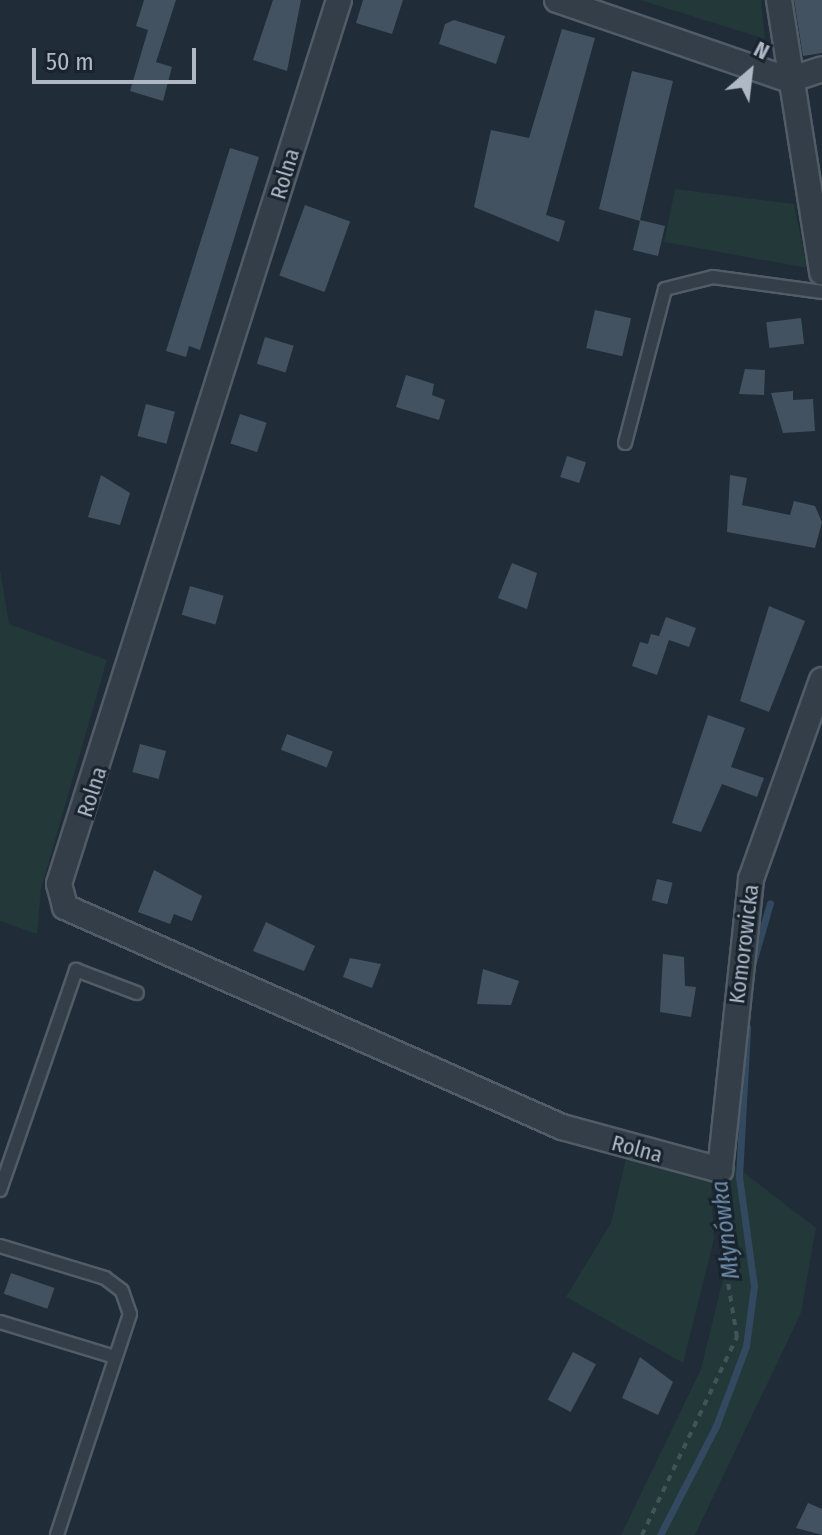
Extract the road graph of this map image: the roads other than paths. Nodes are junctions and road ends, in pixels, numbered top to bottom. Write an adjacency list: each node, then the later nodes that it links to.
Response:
1 (339, 0): 11 (street, Rolna)
2 (557, 0): 5 (street)
3 (779, 0): 5 (street)
4 (822, 69): 5 (street)
5 (789, 80): 6 (street)
6 (822, 273)
7 (822, 292): 8 (lane)
8 (625, 443)
9 (822, 680): 11 (street, Komorowicka)
10 (137, 993): 12 (lane)
11 (720, 1170)
12 (0, 1190)
13 (0, 1246): 15 (lane)
14 (0, 1322): 15 (lane)
15 (115, 1357): 16 (lane)
16 (57, 1535)

